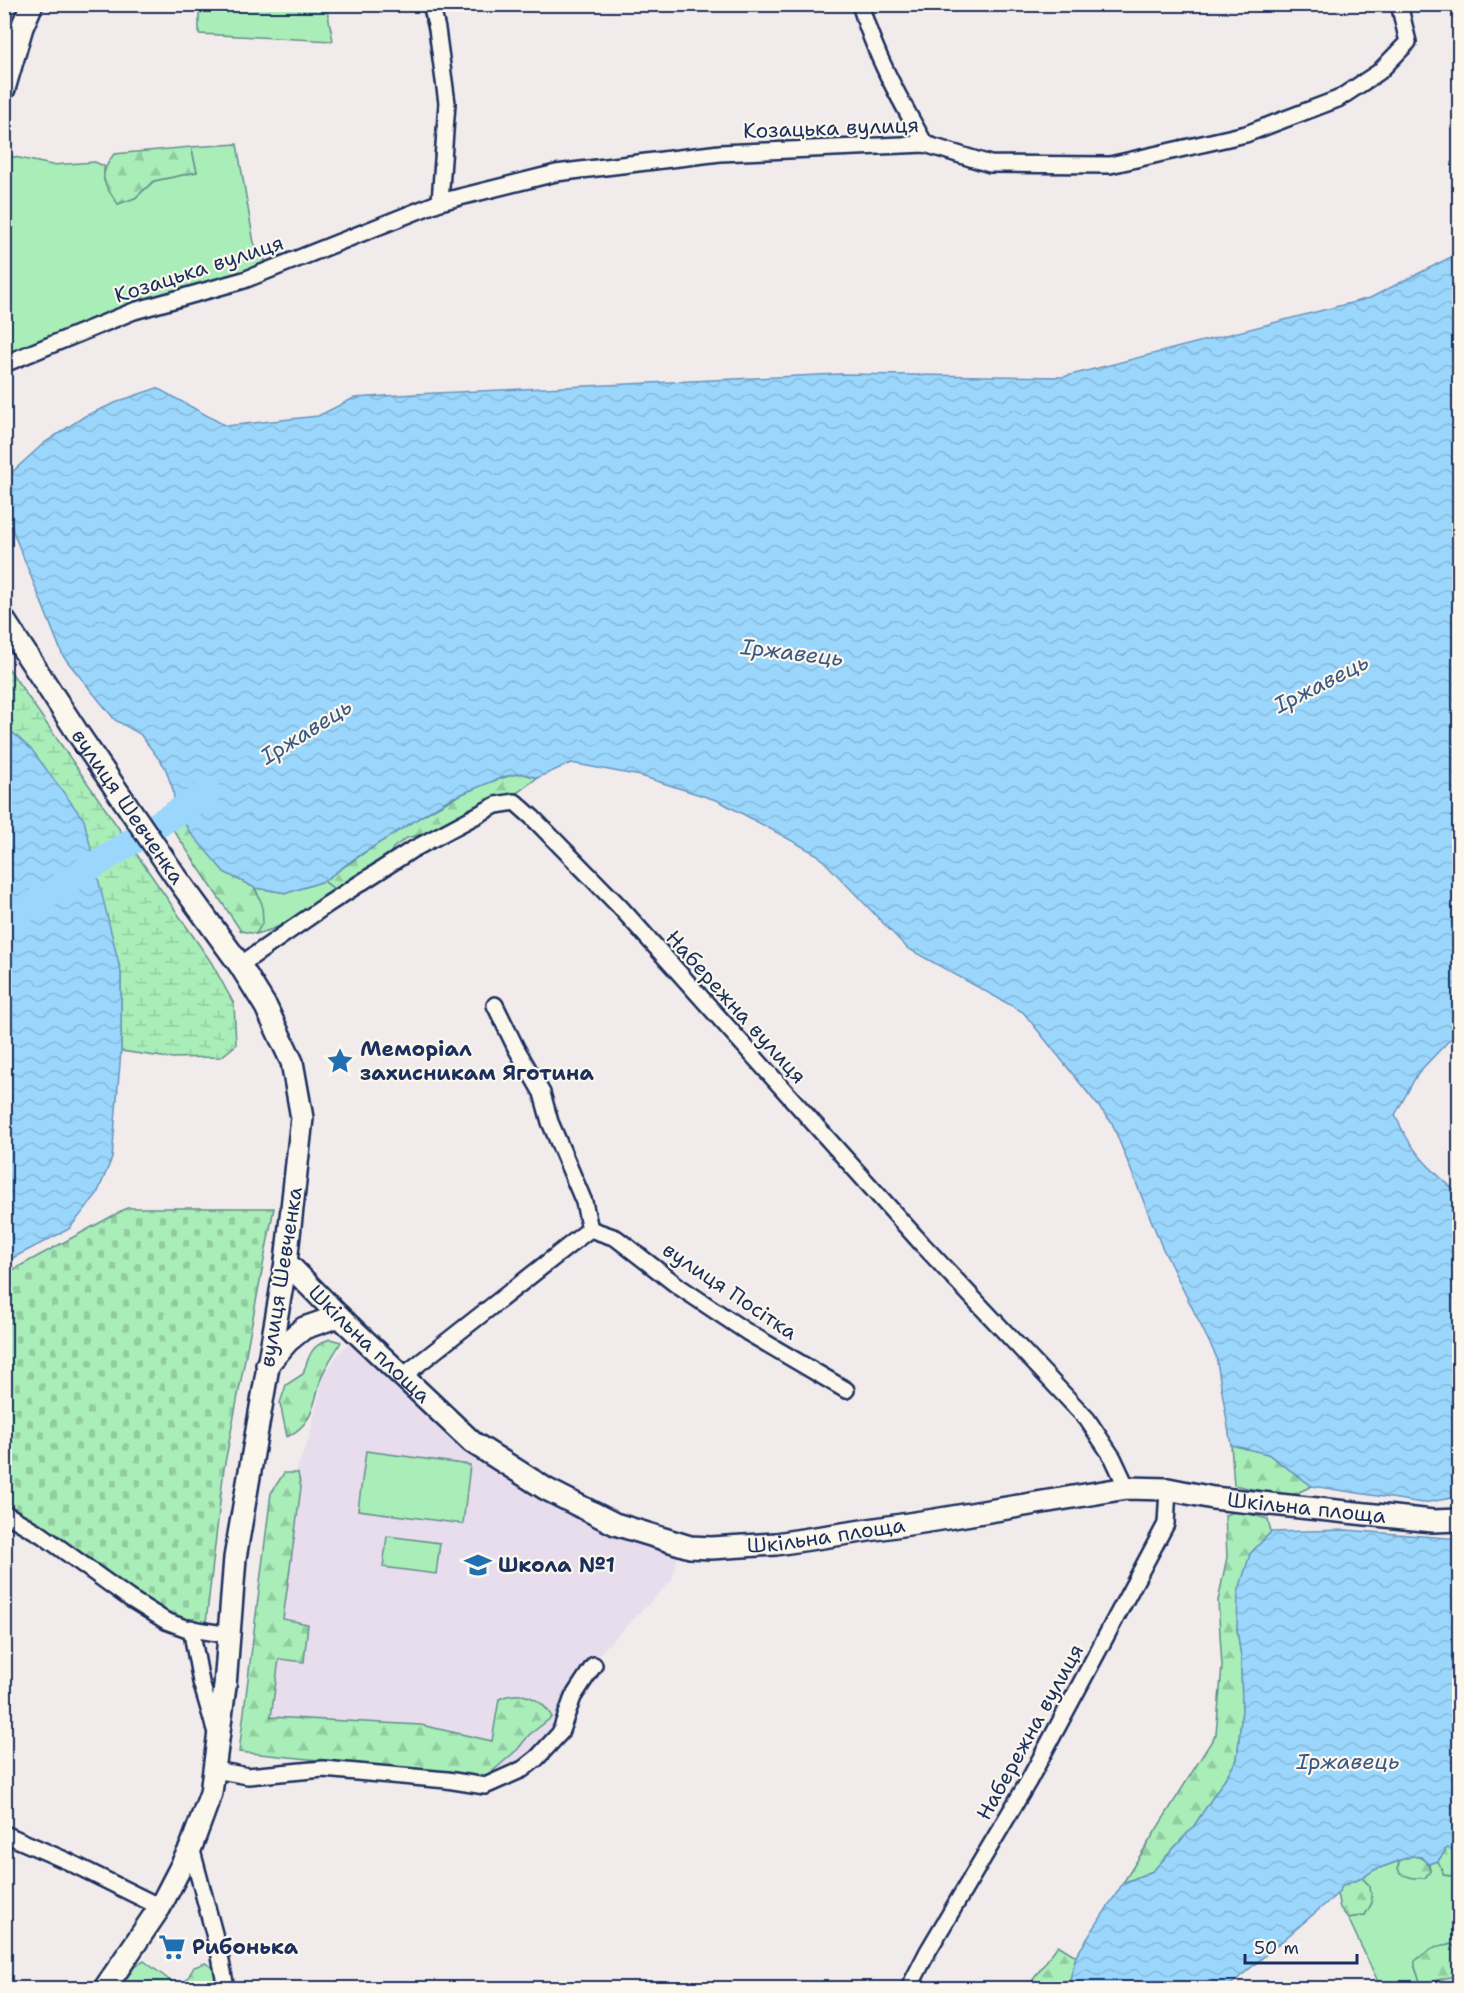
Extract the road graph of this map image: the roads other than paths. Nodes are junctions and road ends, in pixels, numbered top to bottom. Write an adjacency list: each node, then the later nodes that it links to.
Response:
1 (15, 4): 6 (street)
2 (32, 4): 6 (street)
3 (431, 4): 9 (street)
4 (860, 4): 8 (street)
5 (1399, 4): 8 (street, Козацька вулиця)
6 (22, 27): 7 (street)
7 (4, 89)
8 (925, 144): 9 (street, Козацька вулиця)
9 (440, 202): 10 (street, Козацька вулиця)
10 (4, 363)
11 (4, 620): 12 (street, вулиця Шевченка)
12 (240, 965): 15 (street, вулиця Шевченка); 20 (street, Набережна вулиця)
13 (495, 1005): 14 (street)
14 (590, 1229): 18 (street); 19 (street, вулиця Посітка)
15 (286, 1262): 16 (street, Шкільна площа); 17 (street, вулиця Шевченка)
16 (339, 1316): 17 (street); 18 (street, Шкільна площа)
17 (267, 1365): 25 (street, вулиця Шевченка)
18 (403, 1376): 20 (street, Шкільна площа)
19 (846, 1390)
20 (1127, 1488): 21 (street, Шкільна площа)
21 (1168, 1490): 23 (street, Шкільна площа); 34 (street, Набережна вулиця)
22 (4, 1513): 24 (street)
23 (1460, 1520)
24 (191, 1628): 25 (street); 27 (street)
25 (230, 1635): 27 (street, вулиця Шевченка)
26 (594, 1665): 28 (street)
27 (219, 1744): 28 (street, вулиця Шевченка)
28 (215, 1770): 30 (street, вулиця Шевченка)
29 (4, 1836): 31 (street)
30 (191, 1847): 31 (street, вулиця Шевченка); 33 (street)
31 (160, 1907): 32 (street, вулиця Шевченка)
32 (105, 1989)
33 (226, 1989)
34 (909, 1989)

